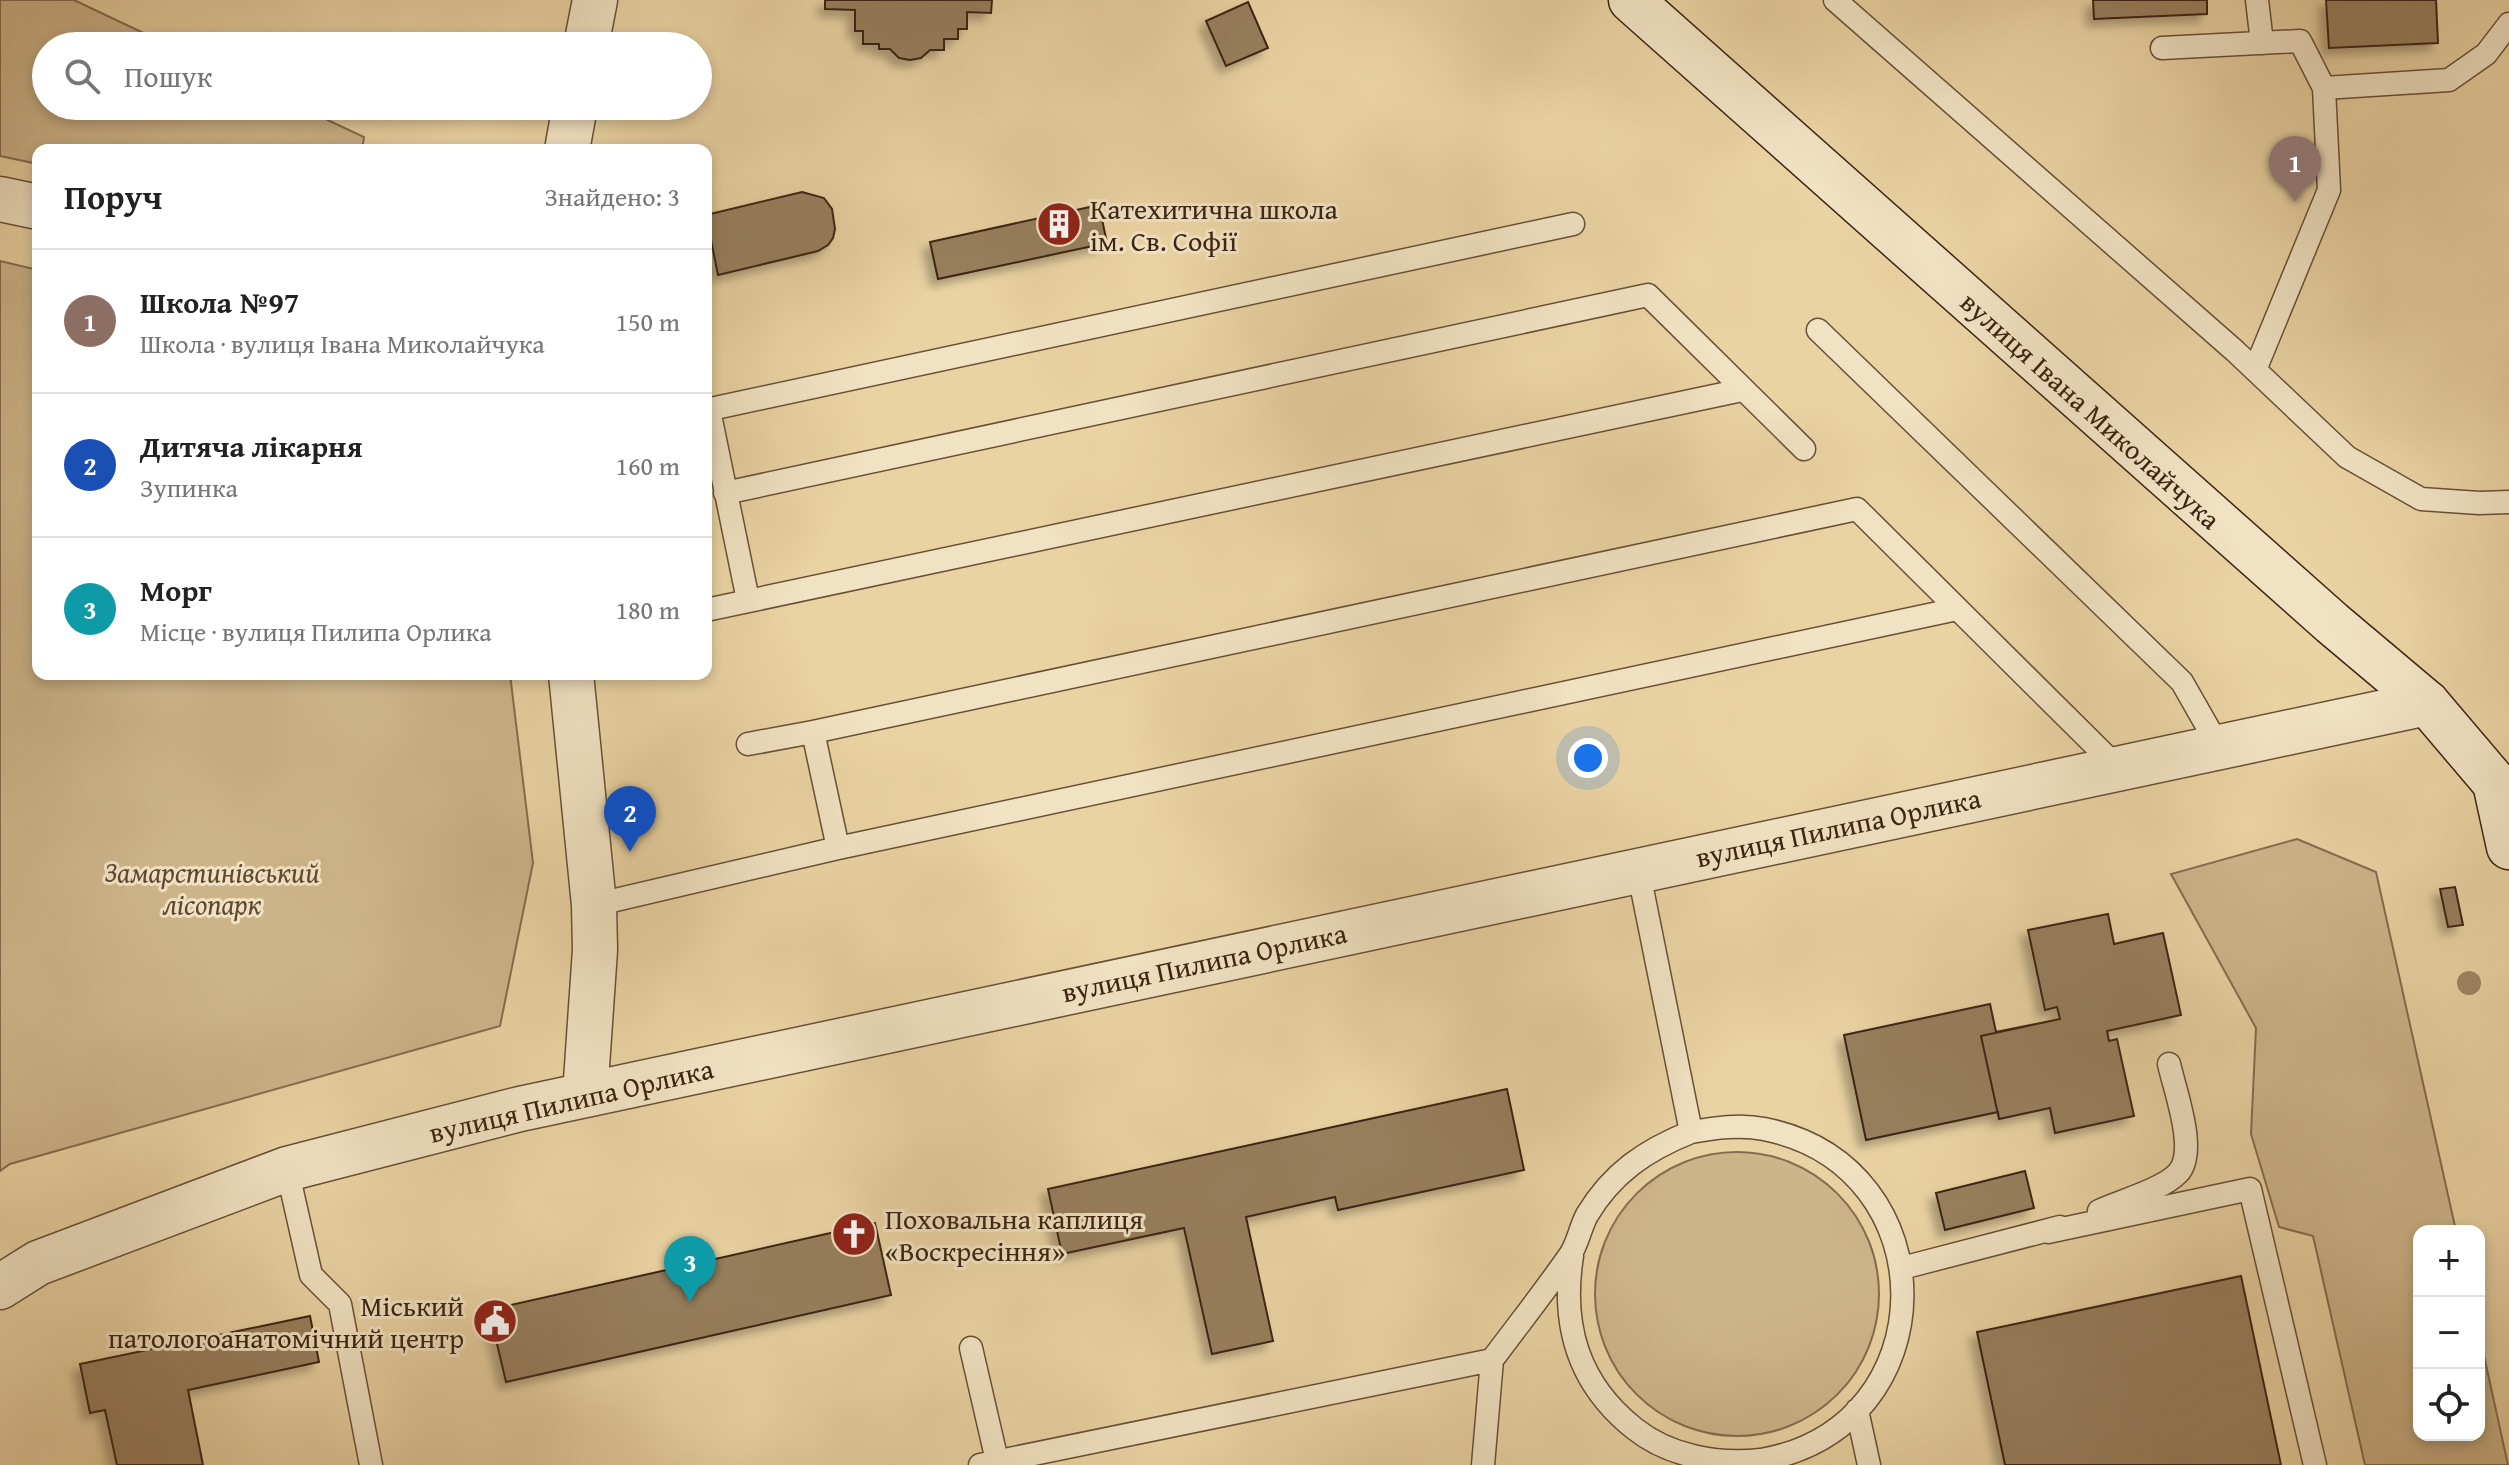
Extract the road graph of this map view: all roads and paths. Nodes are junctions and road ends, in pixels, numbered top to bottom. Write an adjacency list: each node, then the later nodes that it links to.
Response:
1 (595, 0): 6 (street)
2 (1631, 0): 27 (street, вулиця Івана Миколайчука)
3 (1835, 0): 16 (lane)
4 (2257, 0): 7 (lane)
5 (2509, 24): 9 (lane)
6 (589, 32)
7 (2262, 43): 8 (lane); 9 (lane)
8 (2162, 48)
9 (2324, 88): 16 (lane)
10 (572, 120): 11 (street)
11 (568, 144)
12 (0, 199): 13 (street)
13 (32, 206)
14 (1573, 224): 18 (lane)
15 (1818, 330): 30 (lane)
16 (2255, 370): 22 (lane)
17 (1742, 390): 20 (lane); 21 (lane); 23 (lane)
18 (712, 409)
19 (712, 433): 21 (lane)
20 (1804, 449)
21 (725, 493): 23 (lane)
22 (2509, 502)
23 (748, 600): 24 (lane)
24 (712, 609)
25 (1957, 609): 28 (lane); 31 (lane); 34 (lane)
26 (572, 680): 36 (street)
27 (2427, 703): 30 (street, вулиця Пилипа Орлика); 32 (street, вулиця Івана Миколайчука)
28 (813, 732): 29 (lane); 34 (lane)
29 (748, 744)
30 (2219, 747): 31 (street, вулиця Пилипа Орлика)
31 (2118, 768): 35 (street, вулиця Пилипа Орлика)
32 (2502, 779): 33 (street, вулиця Івана Миколайчука)
33 (2509, 847)
34 (838, 848): 36 (lane)
35 (1638, 869): 38 (street, вулиця Пилипа Орлика); 39 (lane)
36 (594, 905): 38 (street)
37 (2169, 1064): 41 (lane)
38 (585, 1095): 40 (street, вулиця Пилипа Орлика)
39 (1691, 1132): 42 (lane); 43 (lane)
40 (287, 1169): 44 (street, вулиця Пилипа Орлика); 49 (lane)
41 (2048, 1232): 43 (lane); 52 (lane)
42 (1573, 1251): 46 (lane); 47 (lane)
43 (1902, 1268): 47 (lane)
44 (0, 1287)
45 (971, 1348): 48 (lane)
46 (1492, 1360): 48 (lane); 50 (lane)
47 (1857, 1410): 51 (lane)
48 (992, 1464)
49 (371, 1465)
50 (1483, 1465)
51 (1869, 1465)
52 (2315, 1465)

